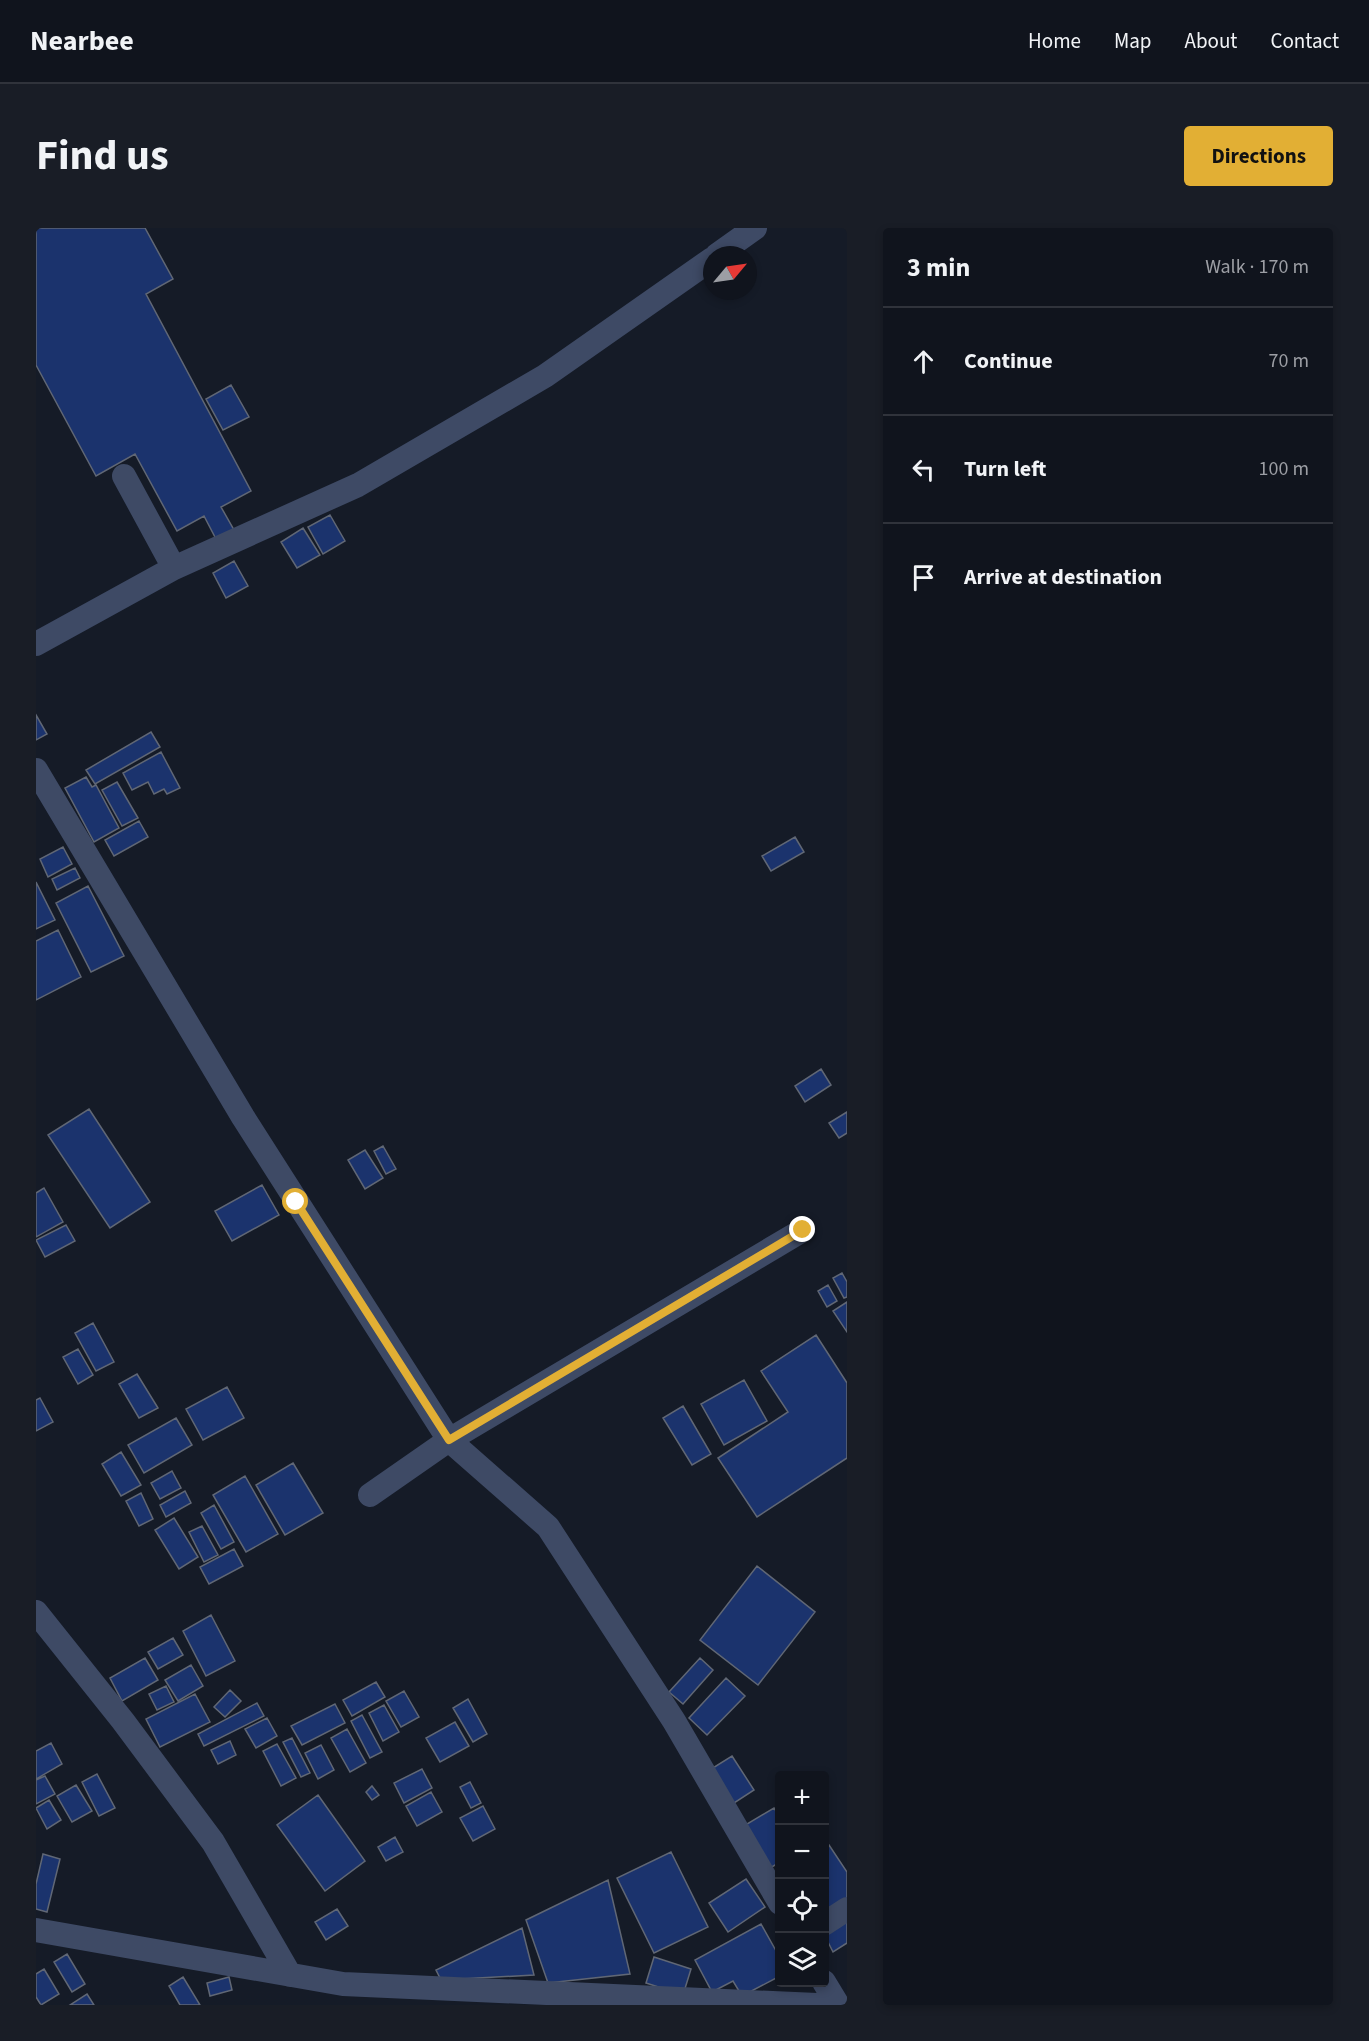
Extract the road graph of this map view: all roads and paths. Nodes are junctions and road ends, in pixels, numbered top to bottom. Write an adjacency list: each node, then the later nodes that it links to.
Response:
1 (755, 228): 2 (street)
2 (730, 246)
3 (703, 265): 5 (street)
4 (124, 476): 5 (street)
5 (174, 568): 6 (street)
6 (36, 644)
7 (36, 770): 9 (street)
8 (803, 1230): 9 (street)
9 (449, 1440): 10 (street); 12 (street)
10 (370, 1495)
11 (36, 1612): 16 (street)
12 (775, 1894)
13 (847, 1909): 14 (street)
14 (829, 1921)
15 (36, 1930): 16 (street)
16 (290, 1975): 18 (street)
17 (828, 1987): 19 (street)
18 (817, 2005)
19 (838, 2005)

